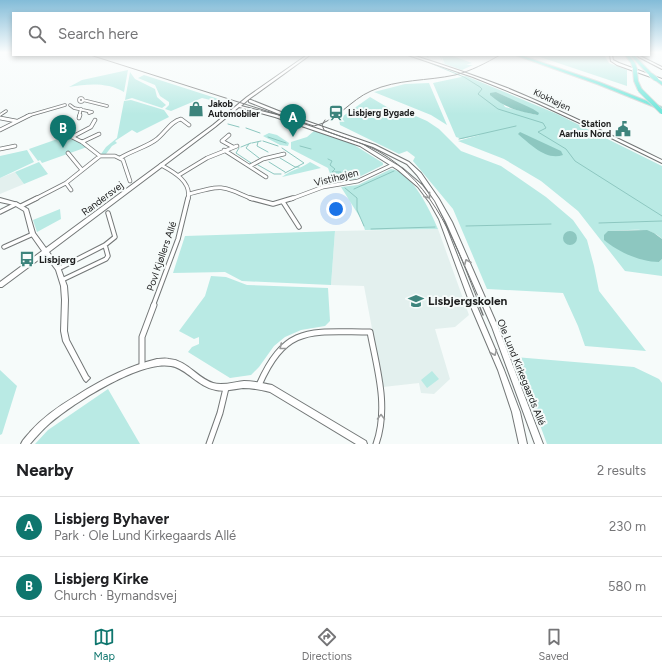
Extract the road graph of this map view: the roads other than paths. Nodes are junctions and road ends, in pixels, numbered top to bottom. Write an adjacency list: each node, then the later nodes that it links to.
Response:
1 (285, 73): 10 (street, Randersvej)
2 (463, 73): 40 (street, Klokhøjen)
3 (467, 73): 40 (street, Klokhøjen)
4 (568, 73): 18 (highway)
5 (578, 73): 14 (highway)
6 (635, 73): 20 (highway, bridge)
7 (642, 73): 9 (street)
8 (649, 73): 11 (highway, bridge)
9 (662, 80)
10 (270, 84): 12 (street, Randersvej); 12 (street, Randersvej)
11 (662, 84)
12 (247, 102): 16 (street, Randersvej); 73 (street, Ole Lund Kirkegaards Allé, one-way to 12)
13 (70, 104): 15 (street); 17 (street); 25 (street)
14 (662, 105)
15 (107, 106)
16 (240, 106): 41 (street, Randersvej); 42 (street, Ole Lund Kirkegaards Allé)
17 (81, 109): 21 (street); 23 (street)
18 (662, 109)
19 (6, 111): 22 (street)
20 (662, 112)
21 (89, 113)
22 (0, 116): 25 (street)
23 (79, 118)
24 (95, 120): 30 (street)
25 (16, 121): 27 (street)
26 (189, 125): 39 (street)
27 (0, 130)
28 (99, 134): 30 (street)
29 (229, 135): 33 (street)
30 (82, 142): 38 (street)
31 (15, 146): 34 (street)
32 (237, 146): 33 (street)
33 (233, 147): 35 (street)
34 (0, 148)
35 (224, 150): 43 (street); 45 (street)
36 (68, 154): 44 (street)
37 (284, 154): 43 (street)
38 (100, 156): 39 (street); 44 (street)
39 (120, 158): 47 (street)
40 (662, 161)
41 (161, 165): 45 (street); 60 (street, Randersvej)
42 (392, 165): 52 (street, Vistihøjen); 72 (street, Ole Lund Kirkegaards Allé, one-way to 72)
43 (250, 166): 46 (street)
44 (82, 170): 48 (street)
45 (180, 175): 50 (street)
46 (266, 176)
47 (130, 181)
48 (66, 184): 49 (street); 53 (street)
49 (71, 190)
50 (189, 194): 52 (street, Vistihøjen); 64 (street, Povl Kjøllers Allé)
51 (0, 200): 53 (street)
52 (283, 202): 56 (street)
53 (18, 205): 54 (street); 57 (street)
54 (0, 212)
55 (108, 214): 58 (street)
56 (299, 227)
57 (33, 234): 59 (street); 60 (street)
58 (105, 246): 61 (street); 62 (street)
59 (4, 248)
60 (45, 252): 61 (street); 63 (street, Randersvej)
61 (58, 268): 62 (street)
62 (62, 280): 65 (street)
63 (0, 285)
64 (142, 366): 67 (street); 68 (street)
65 (86, 378)
66 (259, 386): 67 (street); 70 (street); 71 (street, one-way to 66)
67 (226, 388): 69 (street)
68 (25, 444)
69 (210, 444)
70 (363, 444)
71 (376, 444)
72 (523, 444)
73 (539, 444)

